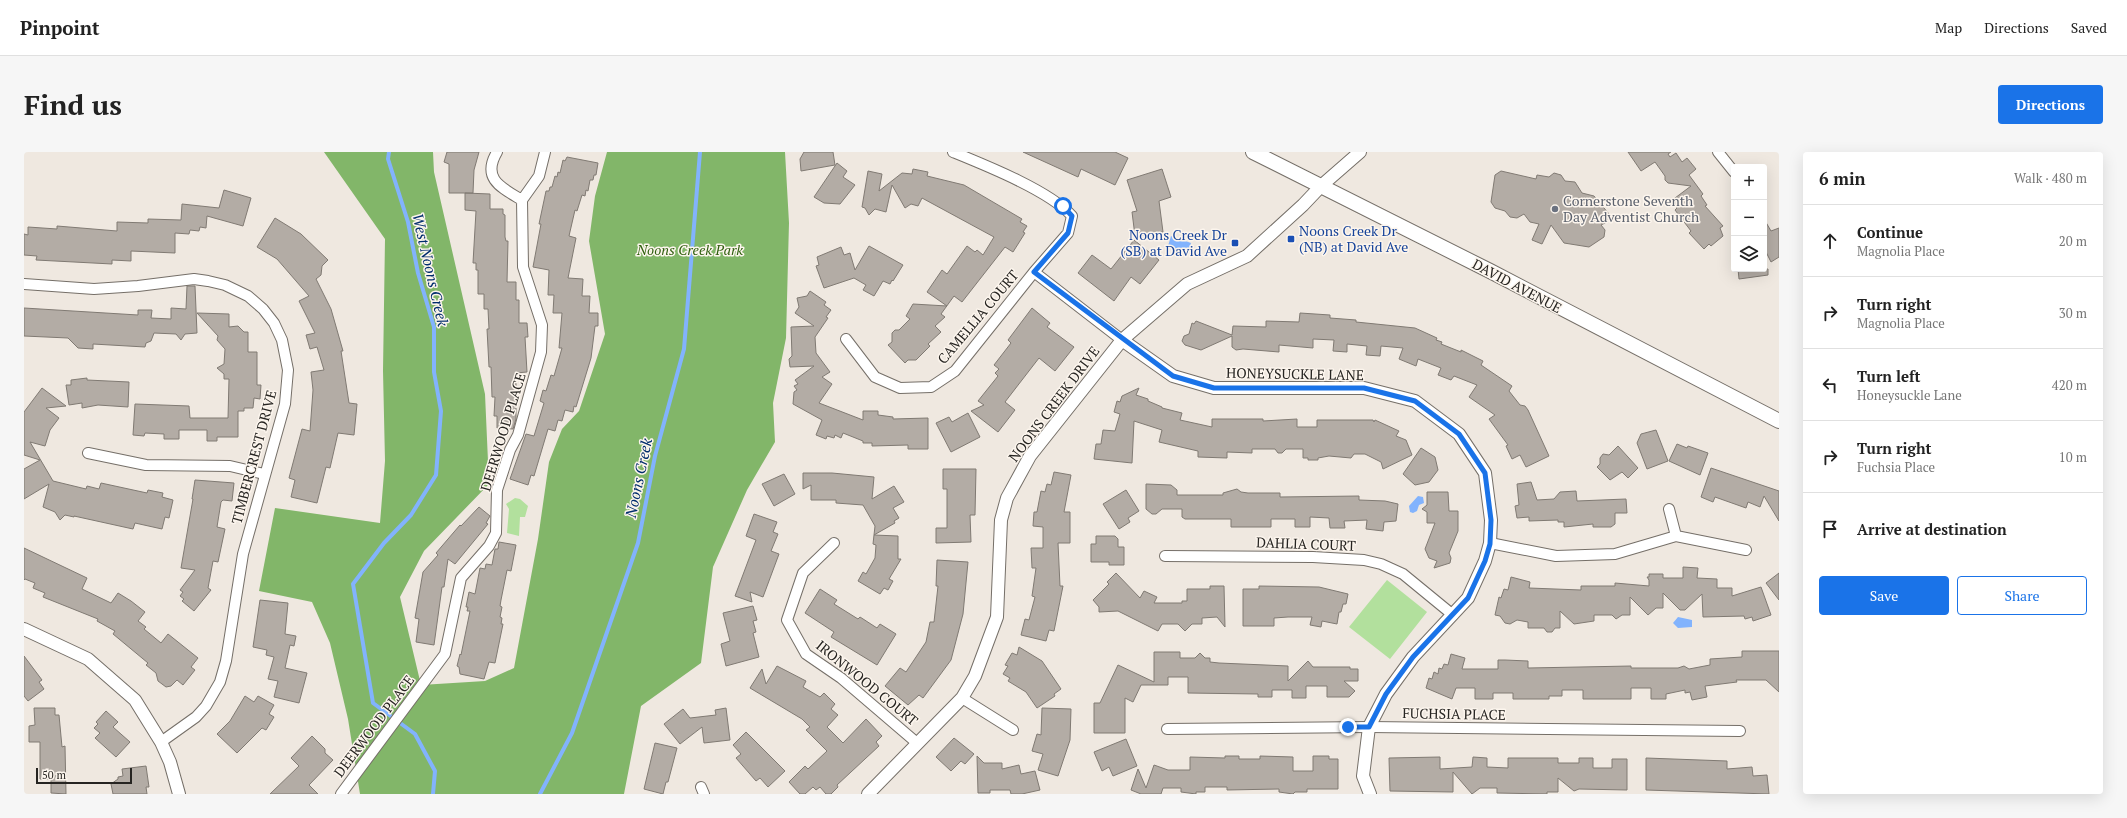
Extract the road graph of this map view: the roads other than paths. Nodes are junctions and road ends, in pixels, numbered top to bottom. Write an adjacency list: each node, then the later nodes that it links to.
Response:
1 (497, 152): 9 (street)
2 (545, 152): 9 (street)
3 (953, 152): 10 (street, CAMELLIA COURT)
4 (1253, 152): 8 (main road, DAVID AVENUE)
5 (1360, 152): 8 (street, NOONS CREEK DRIVE)
6 (1718, 152): 7 (street)
7 (1731, 168)
8 (1321, 186): 13 (street, NOONS CREEK DRIVE); 14 (main road, DAVID AVENUE)
9 (522, 200): 33 (street, DEERWOOD PLACE)
10 (1034, 272): 12 (street, CAMELLIA COURT); 13 (street, HONEYSUCKLE LANE)
11 (24, 284): 16 (street, TIMBERCREST DRIVE)
12 (846, 339)
13 (1122, 340): 20 (street, HONEYSUCKLE LANE); 25 (street, NOONS CREEK DRIVE)
14 (1779, 421)
15 (88, 453): 16 (street)
16 (264, 474): 30 (street, TIMBERCREST DRIVE)
17 (1669, 509): 18 (street)
18 (1676, 536): 20 (street); 21 (street)
19 (834, 543): 31 (street, IRONWOOD COURT)
20 (1490, 544): 23 (street, HONEYSUCKLE LANE)
21 (1746, 550)
22 (1165, 556): 23 (street, DAHLIA COURT)
23 (1453, 615): 26 (street, HONEYSUCKLE LANE)
24 (24, 629): 30 (street)
25 (962, 698): 28 (street); 31 (street, NOONS CREEK DRIVE)
26 (1369, 727): 27 (street, FUCHSIA PLACE); 29 (street, FUCHSIA PLACE); 35 (street, HONEYSUCKLE LANE)
27 (1167, 729)
28 (1012, 730)
29 (1740, 731)
30 (161, 742): 32 (street)
31 (917, 743): 34 (street, NOONS CREEK DRIVE)
32 (179, 794)
33 (341, 794)
34 (868, 794)
35 (1370, 794)

